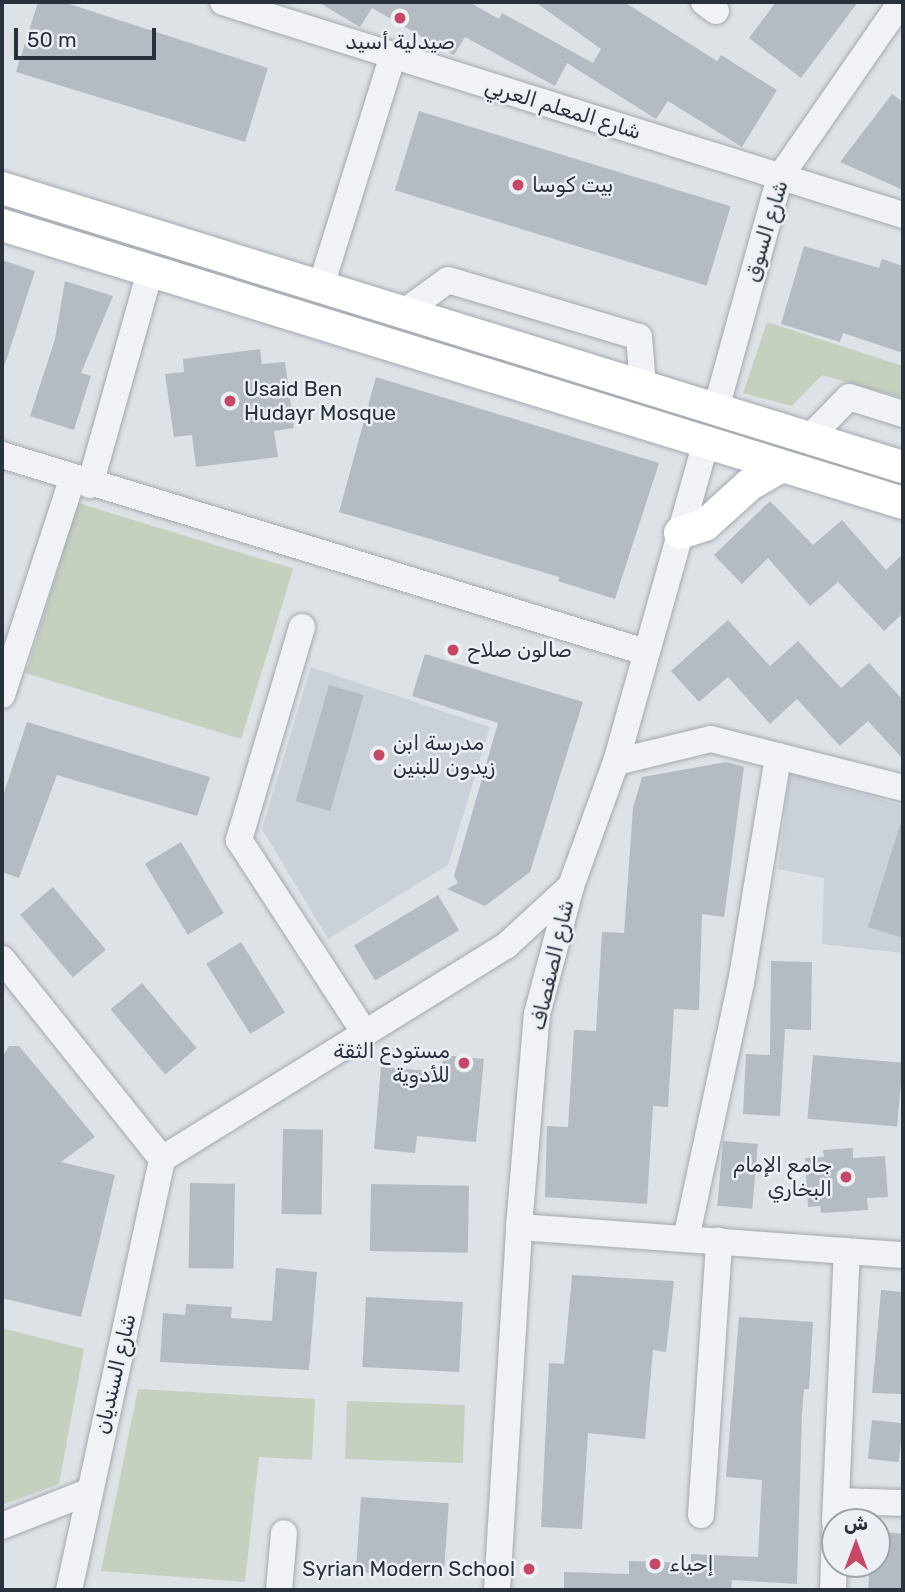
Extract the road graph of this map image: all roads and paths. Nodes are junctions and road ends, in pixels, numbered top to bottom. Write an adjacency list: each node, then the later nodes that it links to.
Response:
1 (223, 2): 3 (street, شارع المعلم العربي)
2 (901, 2): 5 (street, شارع السوق)
3 (261, 7): 4 (street, شارع المعلم العربي)
4 (393, 55): 5 (street, شارع المعلم العربي); 10 (street)
5 (780, 177): 7 (street, شارع المعلم العربي); 13 (street, شارع السوق)
6 (2, 188): 10 (main road)
7 (903, 215)
8 (2, 225): 9 (main road)
9 (151, 268): 16 (main road); 20 (street)
10 (321, 286): 11 (main road)
11 (404, 312): 12 (main road); 12 (street)
12 (643, 386): 13 (main road)
13 (716, 409): 15 (main road)
14 (903, 414): 15 (street)
15 (810, 438): 19 (main road)
16 (706, 442): 18 (main road); 22 (street, شارع الصفصاف)
17 (2, 455): 20 (street)
18 (782, 466): 21 (main road); 22 (main road)
19 (903, 467)
20 (81, 482): 24 (street); 25 (street)
21 (903, 503)
22 (680, 533): 24 (street, شارع الصفصاف)
23 (302, 627): 31 (street)
24 (645, 652): 27 (street, شارع الصفصاف)
25 (2, 695)
26 (778, 757): 27 (street); 28 (street); 34 (street)
27 (616, 762): 29 (street, شارع الصفصاف)
28 (903, 788)
29 (571, 886): 31 (street); 33 (street, شارع الصفصاف)
30 (2, 959): 32 (street)
31 (365, 1033): 32 (street)
32 (162, 1159): 38 (street, شارع السنديان)
33 (519, 1227): 34 (street); 47 (street, شارع الصفصاف)
34 (686, 1240): 35 (street)
35 (719, 1241): 36 (street); 42 (street)
36 (847, 1251): 37 (street); 40 (street)
37 (903, 1255)
38 (89, 1492): 43 (street); 45 (street, شارع السنديان)
39 (903, 1503): 41 (street)
40 (836, 1508)
41 (866, 1508)
42 (701, 1515)
43 (2, 1526)
44 (284, 1533): 46 (street)
45 (69, 1590)
46 (279, 1590)
47 (497, 1590)

